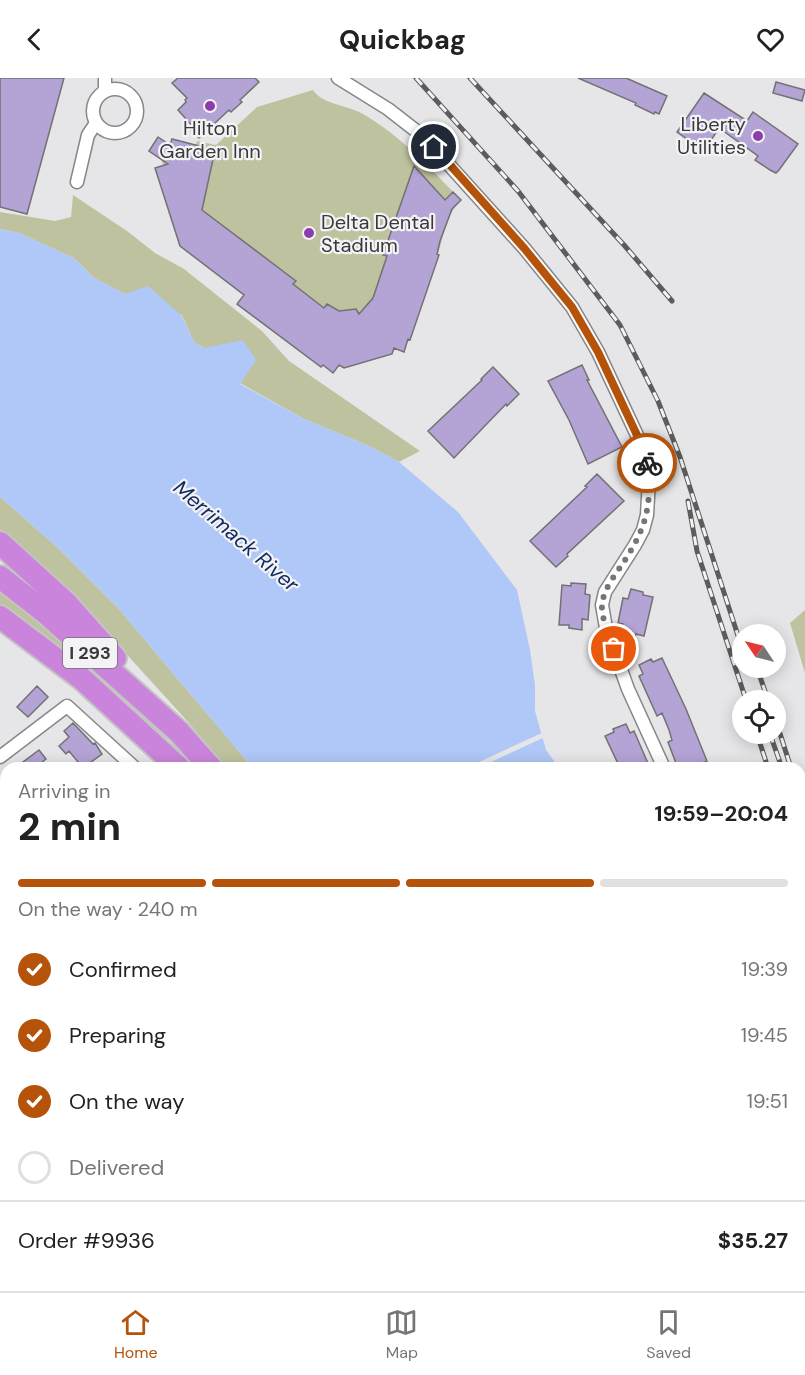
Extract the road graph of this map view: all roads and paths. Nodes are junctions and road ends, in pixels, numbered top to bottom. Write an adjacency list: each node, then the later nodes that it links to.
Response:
1 (338, 78): 15 (street)
2 (105, 84): 3 (street); 3 (street)
3 (96, 123): 4 (street)
4 (76, 182)
5 (0, 543): 9 (highway)
6 (0, 577): 9 (highway, I 293)
7 (0, 617): 13 (highway, I 293)
8 (0, 633): 12 (highway)
9 (179, 732): 14 (highway, I 293)
10 (0, 756): 11 (street)
11 (128, 762)
12 (172, 762)
13 (173, 762)
14 (206, 762)
15 (661, 762)

